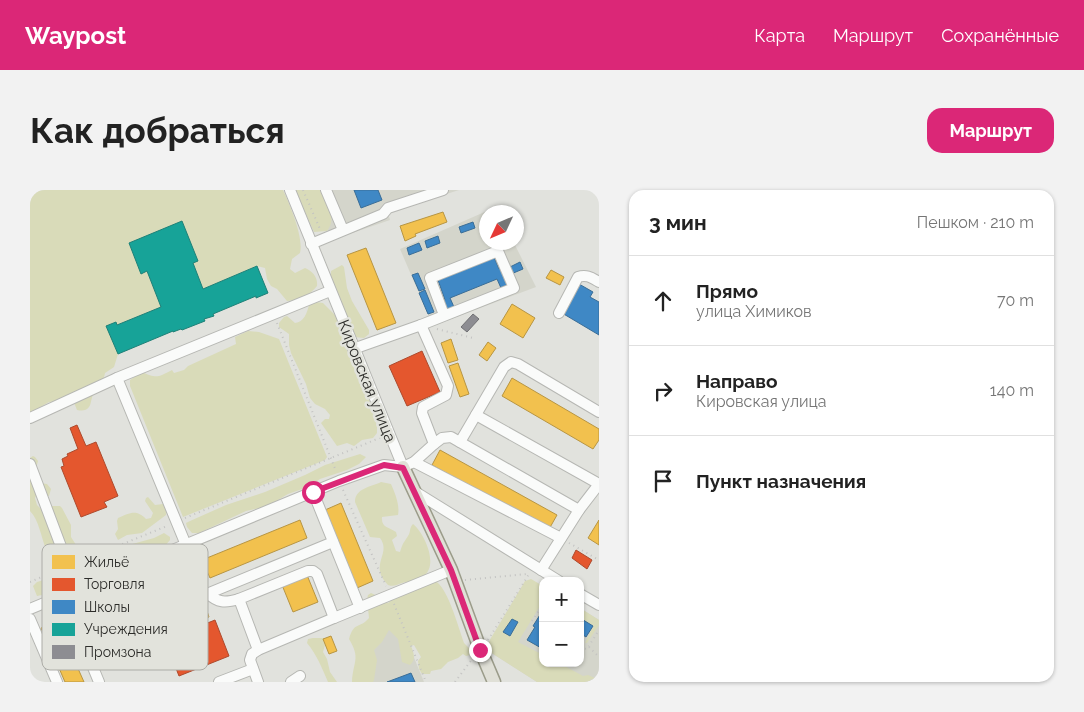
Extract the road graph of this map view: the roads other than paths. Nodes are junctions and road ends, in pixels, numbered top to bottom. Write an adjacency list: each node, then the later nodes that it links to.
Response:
1 (290, 190): 5 (street, Кировская улица)
2 (326, 190): 4 (street)
3 (443, 190): 4 (street)
4 (343, 230): 5 (street)
5 (311, 244): 7 (street, Кировская улица)
6 (599, 282): 8 (street)
7 (330, 291): 11 (street, Кировская улица); 12 (street)
8 (558, 313)
9 (444, 315): 9 (street); 10 (street)
10 (422, 324): 11 (street); 17 (street)
11 (353, 349): 19 (street, Кировская улица)
12 (117, 378): 15 (street); 27 (street)
13 (599, 412): 14 (street)
14 (476, 415): 16 (street); 20 (street)
15 (30, 418)
16 (460, 442): 17 (street); 23 (street)
17 (434, 444): 19 (street)
18 (30, 464): 26 (street)
19 (408, 465): 21 (main road, Кировская улица); 22 (street); 24 (street)
20 (599, 484): 23 (street)
21 (414, 491): 28 (main road, Кировская улица); 29 (street)
22 (313, 492): 25 (street); 27 (street)
23 (579, 510): 24 (street)
24 (561, 538): 29 (street)
25 (333, 542): 31 (street); 37 (street)
26 (60, 544)
27 (186, 544)
28 (451, 570): 37 (street); 52 (main road, Кировская улица)
29 (541, 570): 30 (street)
30 (552, 577)
31 (208, 593)
32 (208, 594): 34 (street)
33 (584, 596): 36 (street)
34 (239, 600): 39 (street); 42 (street)
35 (42, 604): 38 (street)
36 (599, 605)
37 (360, 608): 39 (street)
38 (30, 609)
39 (334, 618): 42 (street)
40 (30, 620): 41 (street)
41 (42, 648)
42 (258, 650): 43 (street)
43 (253, 669): 49 (street); 50 (street)
44 (52, 670): 47 (street)
45 (94, 670): 48 (street)
46 (300, 676): 51 (street)
47 (57, 682)
48 (99, 682)
49 (219, 682)
50 (258, 682)
51 (291, 682)
52 (494, 682)

